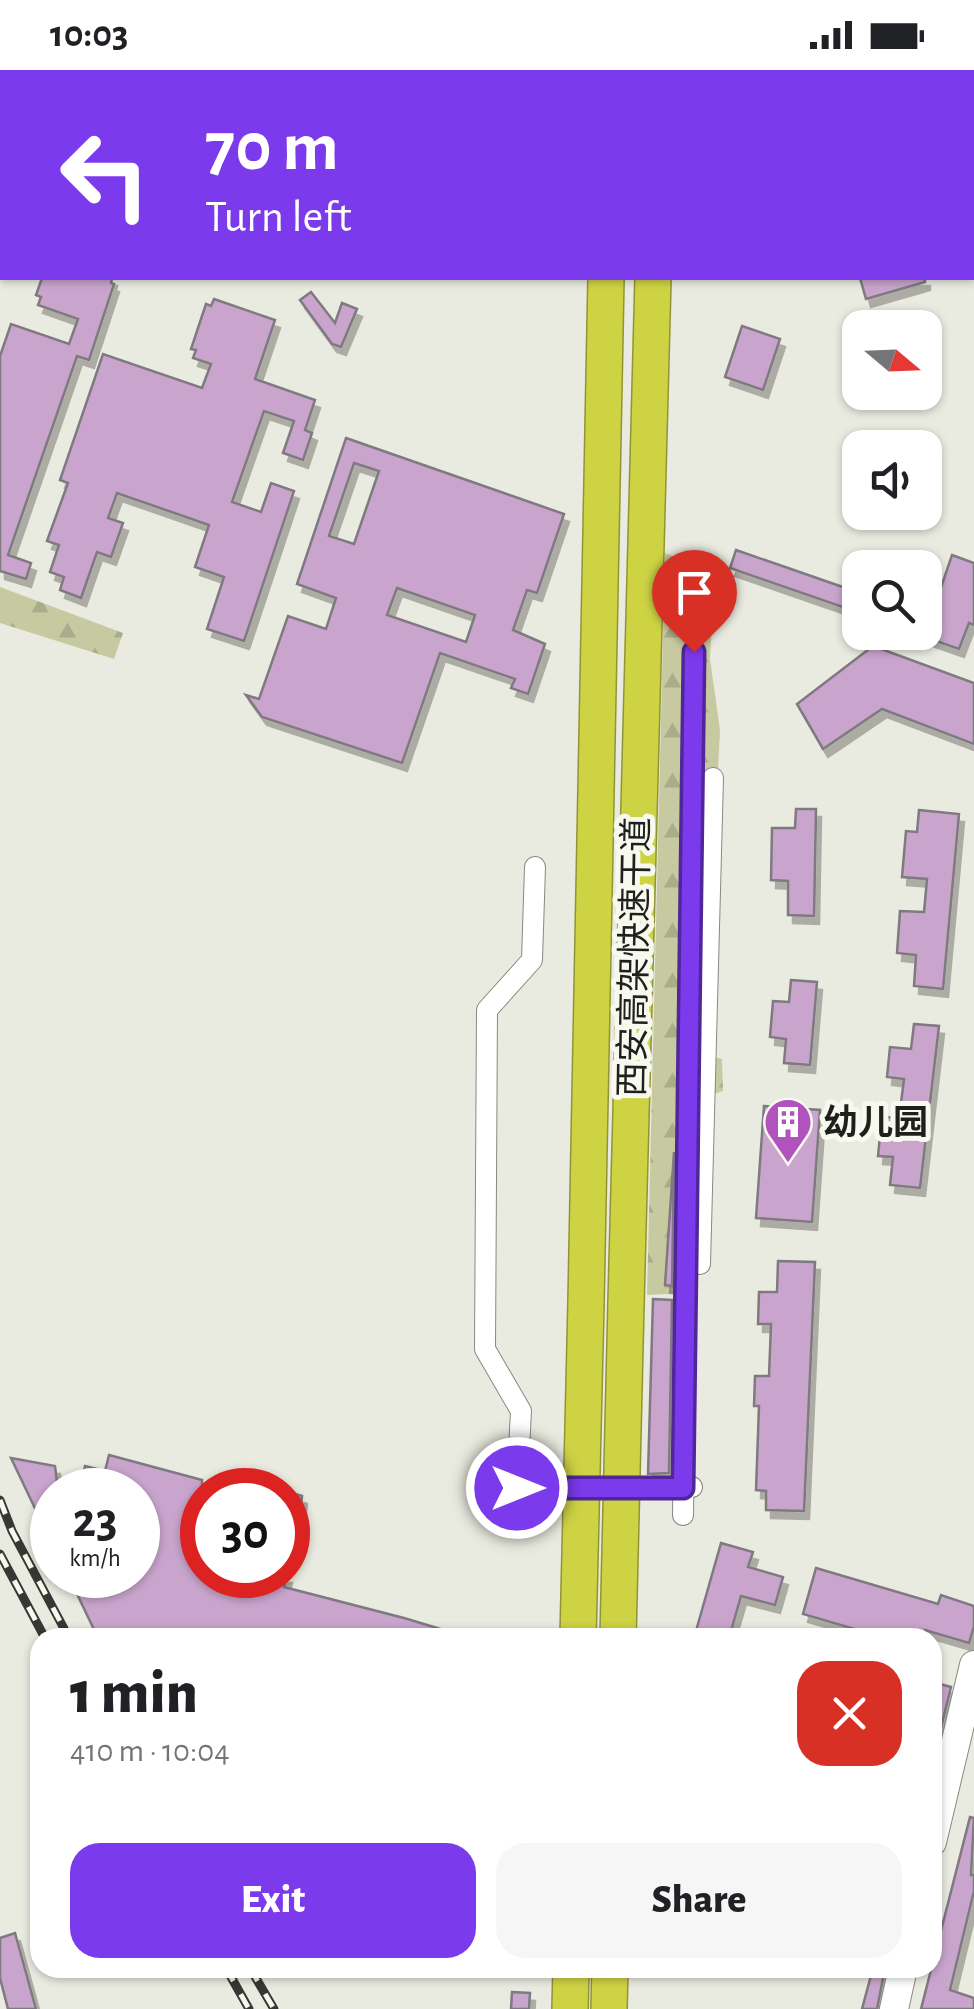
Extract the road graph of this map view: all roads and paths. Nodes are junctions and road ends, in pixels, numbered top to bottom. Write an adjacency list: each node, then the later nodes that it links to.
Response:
1 (606, 280): 8 (highway, 西安高架快速干道, bridge)
2 (652, 280): 9 (highway, 西安高架快速干道, bridge)
3 (694, 652): 6 (street)
4 (713, 778): 6 (street)
5 (535, 867): 6 (street)
6 (688, 1488): 7 (street)
7 (688, 1515)
8 (578, 1628)
9 (618, 1628)
10 (974, 1664): 11 (street)
11 (942, 1800)
12 (571, 1978): 15 (highway)
13 (610, 1978): 16 (highway)
14 (901, 1978): 17 (street)
15 (570, 2009)
16 (609, 2009)
17 (894, 2009)

